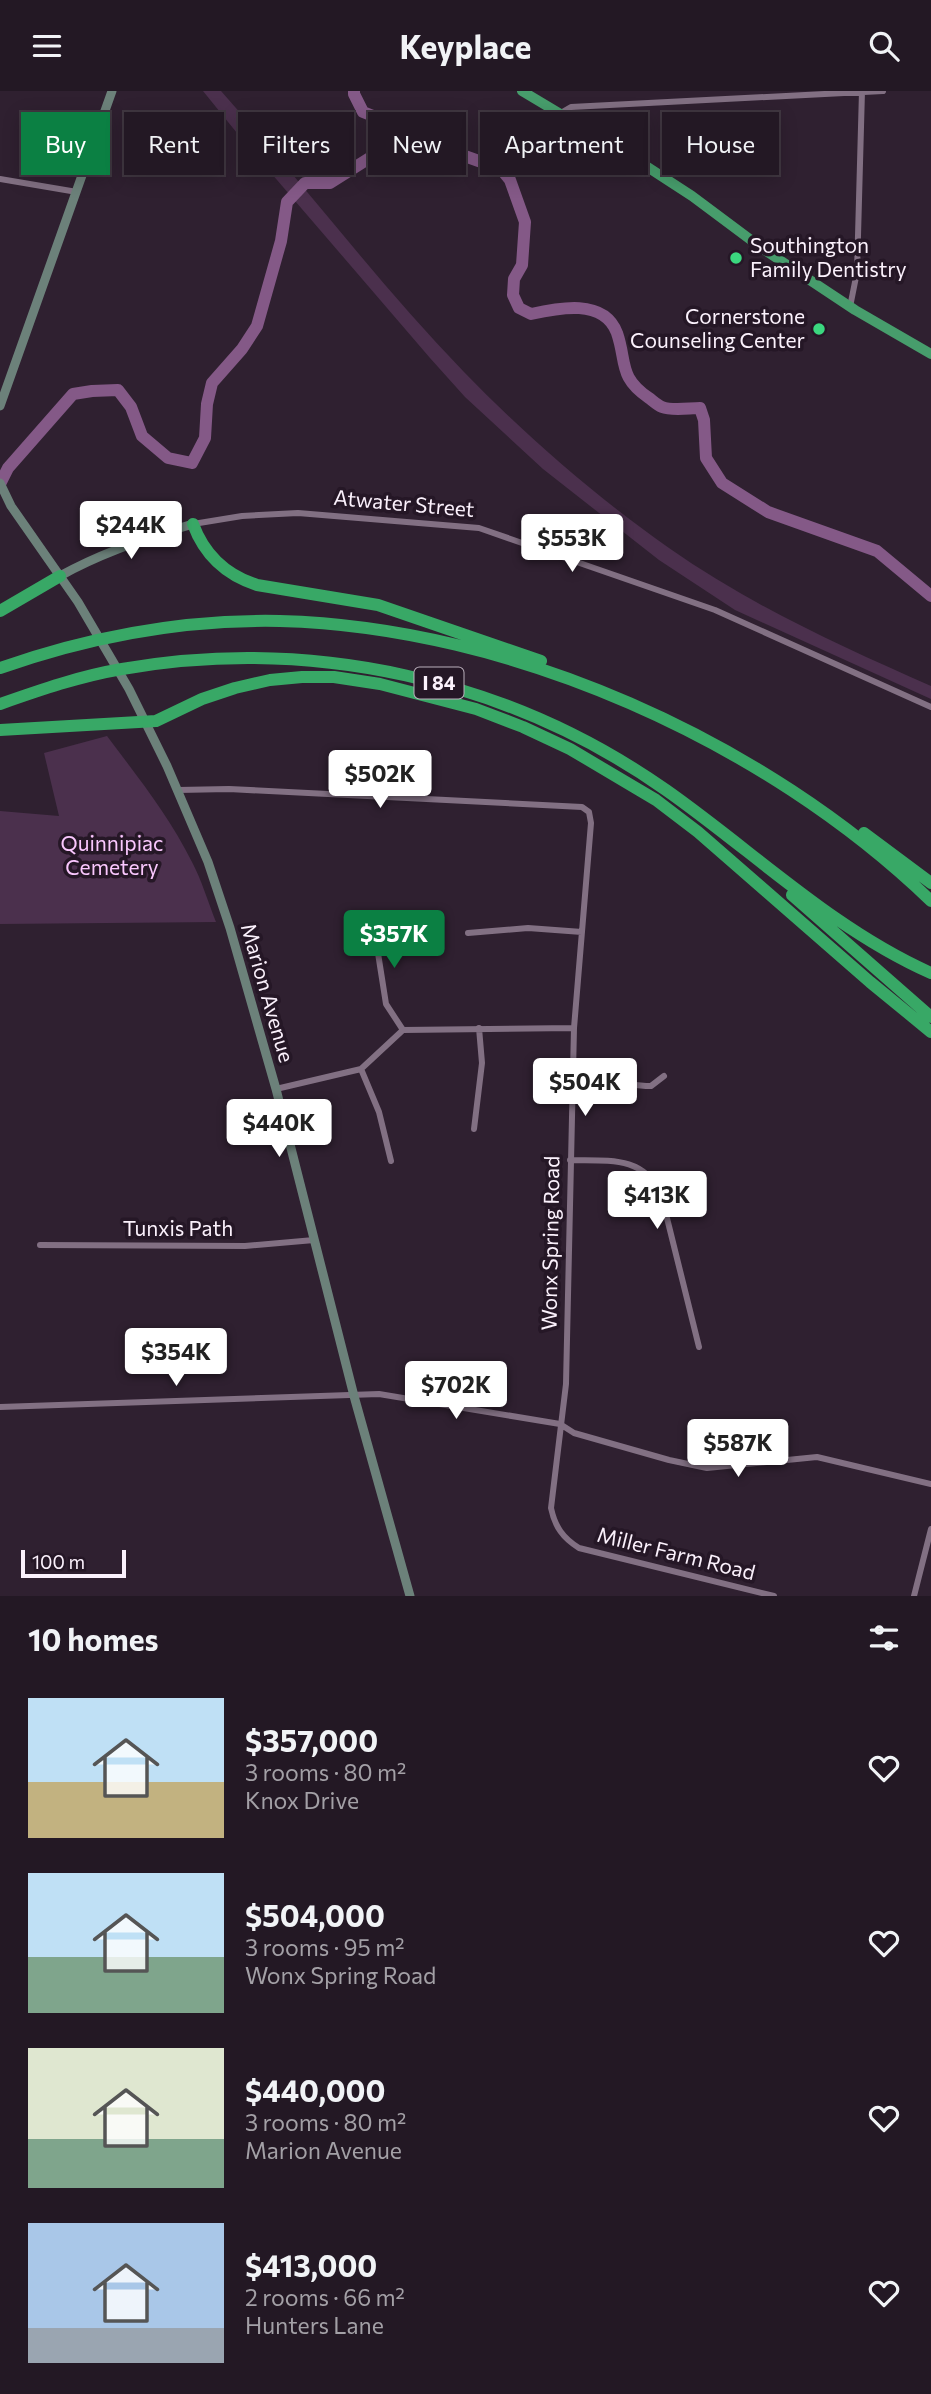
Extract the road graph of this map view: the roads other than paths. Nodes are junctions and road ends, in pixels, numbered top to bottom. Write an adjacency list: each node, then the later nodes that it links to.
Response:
1 (112, 91): 9 (main road)
2 (522, 91): 5 (highway)
3 (883, 91): 4 (street)
4 (862, 92): 6 (street); 10 (street)
5 (556, 112)
6 (562, 112)
7 (648, 167): 10 (highway)
8 (0, 179): 9 (street)
9 (77, 192): 12 (main road)
10 (850, 307): 11 (highway)
11 (931, 354)
12 (0, 406)
13 (1, 486): 15 (main road, Marion Avenue)
14 (193, 524): 15 (main road, Atwater Street); 19 (highway); 20 (street, Atwater Street)
15 (60, 576): 16 (highway); 21 (main road, Marion Avenue)
16 (0, 611)
17 (0, 668): 19 (highway, I 84)
18 (0, 704): 25 (highway, I 84)
19 (636, 706): 23 (highway, I 84)
20 (931, 707)
21 (146, 722): 22 (highway); 24 (main road, Marion Avenue); 36 (highway)
22 (0, 730)
23 (772, 779): 26 (highway); 27 (highway, I 84)
24 (178, 790): 29 (street, Wonx Spring Road); 40 (main road, Marion Avenue)
25 (707, 821): 31 (highway); 32 (highway, I 84)
26 (931, 883)
27 (931, 901)
28 (372, 915): 35 (street)
29 (582, 932): 30 (street); 34 (street, Wonx Spring Road)
30 (468, 933)
31 (931, 973)
32 (931, 1017)
33 (479, 1028): 34 (street); 35 (street); 41 (street)
34 (574, 1028): 39 (street, Wonx Spring Road)
35 (402, 1030): 37 (street)
36 (931, 1032)
37 (361, 1069): 40 (street); 43 (street)
38 (664, 1076): 39 (street)
39 (573, 1079): 42 (street, Wonx Spring Road)
40 (276, 1089): 44 (main road, Marion Avenue)
41 (474, 1129)
42 (570, 1160): 46 (street); 49 (street, Wonx Spring Road)
43 (391, 1161)
44 (314, 1240): 45 (street, Tunxis Path); 47 (main road, Marion Avenue)
45 (40, 1245)
46 (699, 1347)
47 (354, 1395): 48 (street); 49 (street); 52 (main road, Marion Avenue)
48 (0, 1407)
49 (560, 1424): 50 (street); 53 (street, Miller Farm Road)
50 (931, 1483)
51 (931, 1529): 54 (street)
52 (410, 1596)
53 (774, 1596)
54 (914, 1596)

